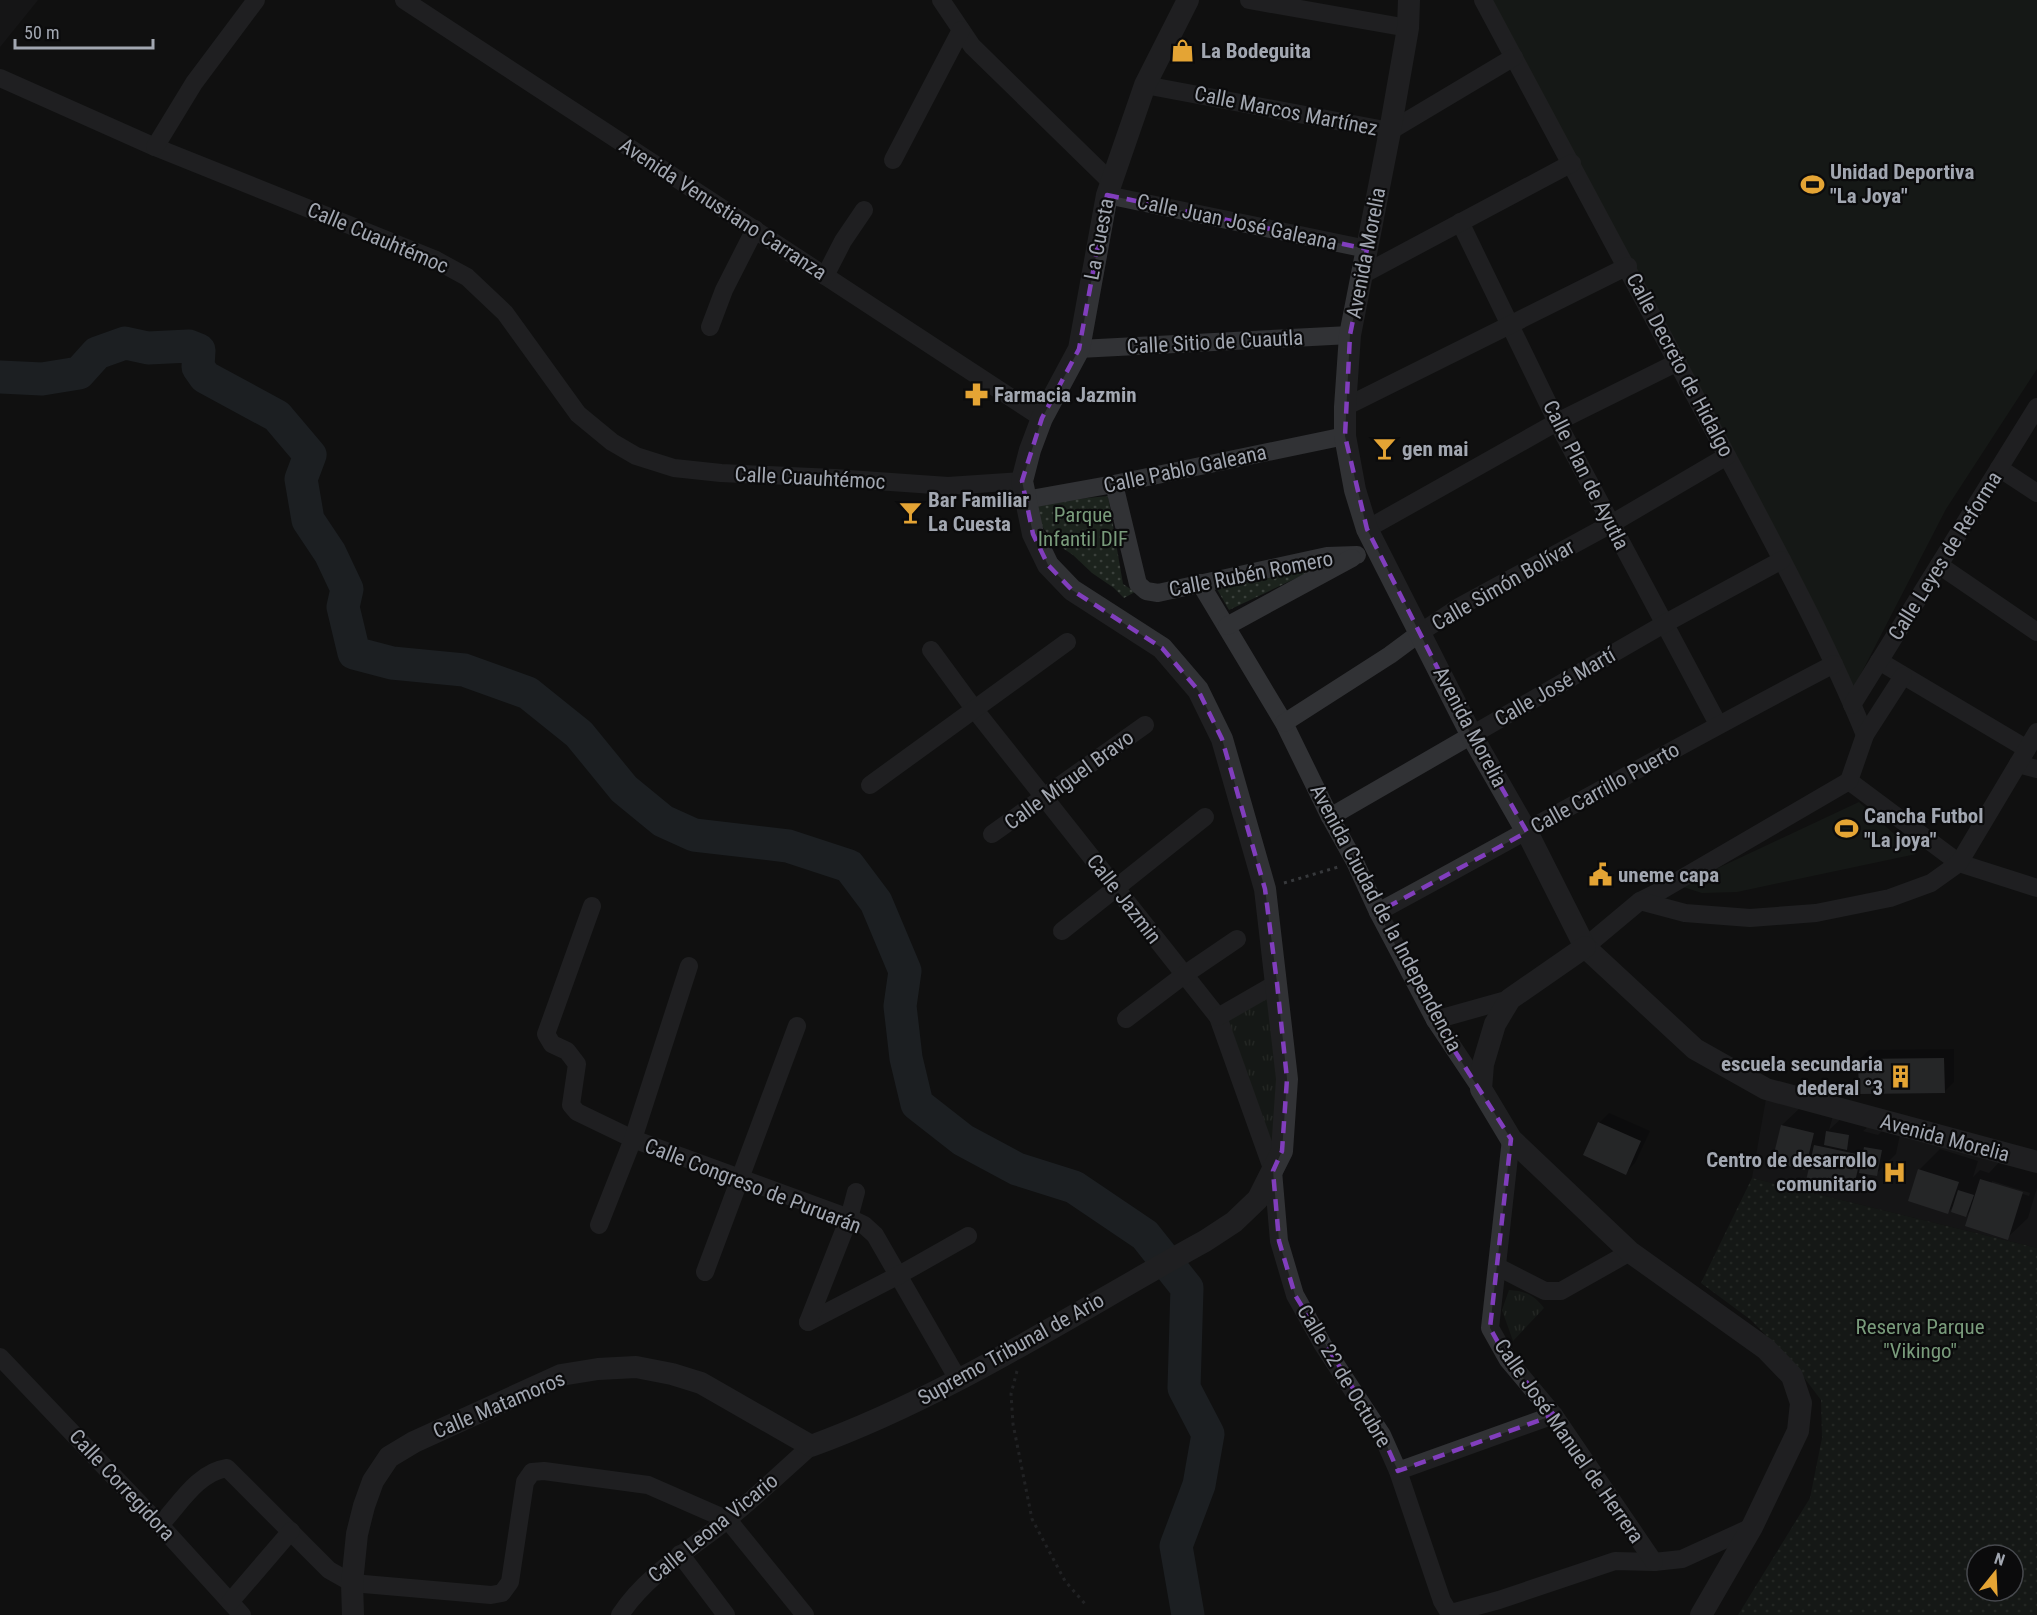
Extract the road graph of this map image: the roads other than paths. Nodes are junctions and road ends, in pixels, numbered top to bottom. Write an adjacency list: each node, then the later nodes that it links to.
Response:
1 (256, 0): 14 (street)
2 (404, 0): 20 (street, Avenida Venustiano Carranza)
3 (941, 0): 9 (street, Calle Juan José Galeana)
4 (1188, 0): 12 (street, La Cuesta)
5 (1249, 0): 8 (street)
6 (1409, 0): 8 (street, Avenida Morelia)
7 (1483, 0): 10 (street, Calle Decreto de Hidalgo)
8 (1408, 28): 13 (street, Avenida Morelia)
9 (961, 30): 15 (street); 17 (street, Calle Juan José Galeana)
10 (1514, 57): 13 (street, Calle Marcos Martínez); 16 (street, Calle Decreto de Hidalgo)
11 (0, 78): 14 (street, Calle Cuauhtémoc)
12 (1145, 85): 13 (street, Calle Marcos Martínez); 17 (street, La Cuesta)
13 (1390, 131): 21 (street, Avenida Morelia)
14 (155, 147): 38 (street, Calle Cuauhtémoc)
15 (892, 160)
16 (1572, 164): 19 (street); 22 (street, Calle Decreto de Hidalgo)
17 (1109, 189): 21 (street, Calle Juan José Galeana); 28 (street, La Cuesta)
18 (864, 210): 23 (street)
19 (1460, 222): 24 (street); 25 (street, Calle Plan de Ayutla)
20 (755, 229): 23 (street, Avenida Venustiano Carranza); 26 (street)
21 (1367, 249): 24 (street, Avenida Morelia)
22 (1628, 266): 25 (street); 29 (street, Calle Decreto de Hidalgo)
23 (825, 276): 32 (street, Avenida Venustiano Carranza)
24 (1360, 276): 27 (street, Avenida Morelia)
25 (1510, 323): 30 (street); 33 (street, Calle Plan de Ayutla)
26 (710, 327)
27 (1350, 335): 28 (street, Calle Sitio de Cuautla); 30 (street, Avenida Morelia)
28 (1079, 350): 32 (street, La Cuesta)
29 (1678, 362): 33 (street); 35 (street, Calle Decreto de Hidalgo)
30 (1344, 407): 34 (street, Avenida Morelia)
31 (2037, 407): 36 (street, Calle Leyes de Reforma)
32 (1042, 418): 38 (street, La Cuesta)
33 (1557, 422): 40 (street, Calle Plan de Ayutla); 41 (street)
34 (1346, 436): 37 (street, Calle Pablo Galeana); 41 (street, Avenida Morelia)
35 (1727, 456): 40 (street, Calle Simón Bolívar); 42 (street, Calle Decreto de Hidalgo)
36 (1999, 468): 39 (street); 43 (street, Calle Leyes de Reforma)
37 (1114, 484): 38 (street, Calle Pablo Galeana); 44 (street, Calle Rubén Romero)
38 (1024, 491): 82 (street, Supremo Tribunal de Ario)
39 (2037, 494)
40 (1611, 524): 45 (street, Calle Plan de Ayutla); 47 (street, Calle Simón Bolívar)
41 (1367, 544): 44 (street, Calle Rubén Romero); 46 (street); 47 (street, Avenida Morelia)
42 (1782, 560): 45 (street, Calle José Martí); 52 (street, Calle Decreto de Hidalgo)
43 (1939, 565): 48 (street); 51 (street, Calle Leyes de Reforma)
44 (1200, 583): 46 (street, Avenida Ciudad de la Independencia)
45 (1664, 624): 57 (street, Calle Plan de Ayutla); 61 (street, Calle José Martí)
46 (1227, 626): 56 (street, Avenida Ciudad de la Independencia)
47 (1421, 632): 56 (street, Calle Simón Bolívar); 61 (street, Avenida Morelia)
48 (2037, 632)
49 (1067, 642): 55 (street)
50 (931, 650): 55 (street, Calle Jazmin)
51 (1879, 661): 53 (street); 54 (street, Calle Leyes de Reforma)
52 (1834, 664): 54 (street, Calle Decreto de Hidalgo); 57 (street, Calle Carrillo Puerto)
53 (1903, 676): 60 (street, Calle Leyes de Reforma); 62 (street)
54 (1852, 705): 60 (street, Calle Decreto de Hidalgo)
55 (975, 710): 65 (street); 66 (street, Calle Jazmin)
56 (1284, 723): 68 (street, Avenida Ciudad de la Independencia)
57 (1718, 724): 69 (street, Calle Carrillo Puerto)
58 (1145, 725): 66 (street, Calle Miguel Bravo)
59 (2037, 732): 62 (street)
60 (1865, 735): 64 (street, Calle Leyes de Reforma)
61 (1472, 736): 68 (street, Calle José Martí); 69 (street, Avenida Morelia)
62 (2023, 756): 63 (street); 71 (street)
63 (2037, 769)
64 (1849, 781): 71 (street); 74 (street)
65 (870, 786)
66 (1044, 797): 70 (street, Calle Miguel Bravo); 72 (street, Calle Jazmin)
67 (1205, 817): 72 (street)
68 (1330, 817): 76 (street, Avenida Ciudad de la Independencia)
69 (1527, 832): 76 (street, Calle Carrillo Puerto); 79 (street, Avenida Morelia)
70 (992, 834)
71 (1959, 863): 73 (street); 74 (street)
72 (1115, 888): 77 (street); 81 (street, Calle Jazmin)
73 (2037, 888)
74 (1640, 901): 79 (street)
75 (592, 906): 89 (street, Calle Congreso de Puruarán)
76 (1378, 912): 86 (street, Avenida Ciudad de la Independencia)
77 (1062, 931)
78 (1237, 939): 81 (street)
79 (1585, 947): 83 (street); 91 (street, Avenida Morelia)
80 (690, 966): 89 (street)
81 (1185, 975): 84 (street, Calle Jazmin); 85 (street)
82 (1277, 982): 84 (street); 92 (street, Supremo Tribunal de Ario)
83 (1510, 999): 86 (street); 88 (street)
84 (1218, 1017): 92 (street, Calle Jazmin)
85 (1126, 1019)
86 (1435, 1020): 88 (street, Avenida Ciudad de la Independencia)
87 (797, 1026): 93 (street)
88 (1481, 1089): 90 (street, Avenida Ciudad de la Independencia)
89 (633, 1139): 93 (street, Calle Congreso de Puruarán); 96 (street)
90 (1511, 1139): 98 (street, Avenida Ciudad de la Independencia); 99 (street, Calle José Manuel de Herrera)
91 (2037, 1162)
92 (1274, 1171): 103 (street, Supremo Tribunal de Ario); 106 (street, Calle 22 de Octubre)
93 (741, 1177): 95 (street, Calle Congreso de Puruarán); 100 (street)
94 (856, 1192): 95 (street)
95 (849, 1218): 101 (street, Calle Congreso de Puruarán); 101 (street)
96 (599, 1224)
97 (968, 1236): 101 (street)
98 (1630, 1252): 99 (street); 109 (street, Avenida Ciudad de la Independencia)
99 (1498, 1267): 104 (street, Calle José Manuel de Herrera)
100 (705, 1272)
101 (899, 1275): 103 (street, Calle Congreso de Puruarán)
102 (0, 1357): 108 (street, Calle Corregidora)
103 (959, 1381): 105 (street, Supremo Tribunal de Ario)
104 (1554, 1415): 106 (street); 112 (street, Calle José Manuel de Herrera)
105 (811, 1446): 107 (street, Calle Leona Vicario); 113 (street, Calle Matamoros)
106 (1398, 1471): 114 (street, Calle 22 de Octubre)
107 (728, 1520): 111 (street, Calle Leona Vicario); 113 (street); 119 (street)
108 (160, 1525): 110 (street); 115 (street, Calle Corregidora)
109 (1752, 1527): 112 (street); 120 (street, Avenida Ciudad de la Independencia)
110 (291, 1531): 113 (street); 115 (street)
111 (680, 1554): 117 (street, Calle Leona Vicario); 118 (street)
112 (1654, 1562): 114 (street)
113 (352, 1583): 116 (street)
114 (1502, 1608)
115 (236, 1609)
116 (353, 1615)
117 (620, 1615)
118 (726, 1615)
119 (805, 1615)
120 (1701, 1615)

